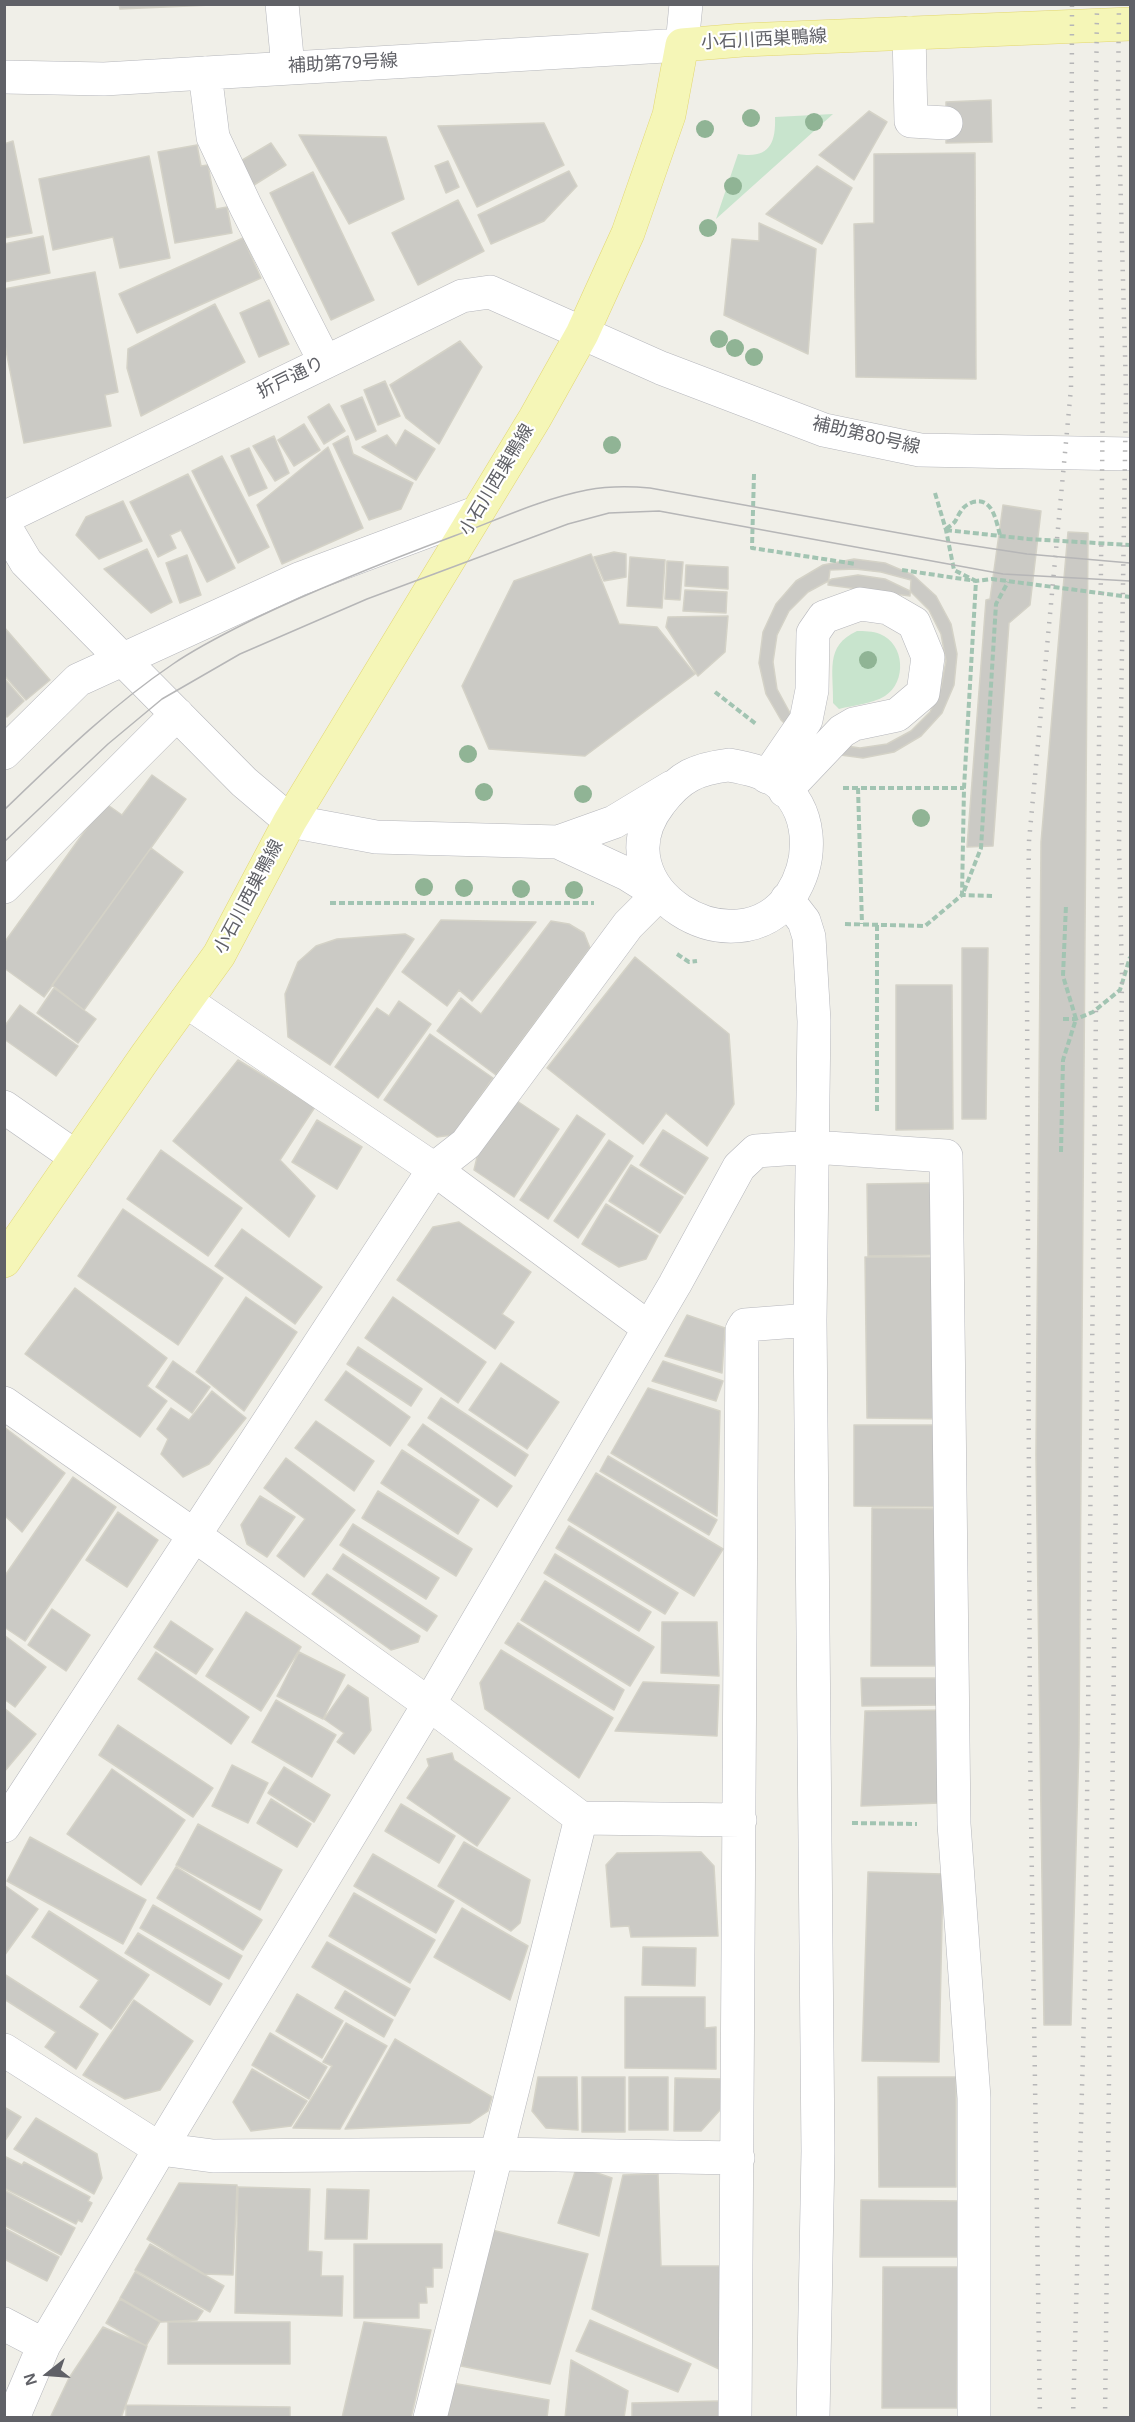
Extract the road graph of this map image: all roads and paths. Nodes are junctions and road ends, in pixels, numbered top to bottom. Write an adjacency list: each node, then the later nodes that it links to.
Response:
1 (282, 4): 6 (street)
2 (686, 4): 5 (street)
3 (1131, 24): 4 (main road, 小石川西巣鴨線)
4 (909, 33): 5 (main road, 小石川西巣鴨線); 9 (street)
5 (682, 45): 6 (street, 補助第79号線); 10 (main road, 小石川西巣鴨線)
6 (288, 67): 7 (street, 補助第79号線)
7 (205, 73): 8 (street, 補助第79号線); 11 (street)
8 (4, 77)
9 (946, 123)
10 (582, 334): 11 (street, 折戸通り); 12 (street, 補助第80号線); 14 (main road, 小石川西巣鴨線)
11 (325, 362): 15 (street, 折戸通り)
12 (1131, 454)
13 (754, 474): 19 (path)
14 (476, 513): 23 (street); 33 (main road, 小石川西巣鴨線)
15 (4, 518)
16 (4, 525): 23 (street)
17 (1000, 535): 17 (path); 18 (path)
18 (1131, 545)
19 (752, 548)
20 (976, 581): 21 (path)
21 (1008, 582): 22 (path); 37 (path)
22 (1131, 597)
23 (123, 660): 25 (street); 27 (street)
24 (715, 692): 26 (path)
25 (177, 714): 33 (street); 35 (street)
26 (765, 730)
27 (4, 753)
28 (776, 784): 28 (street); 29 (street); 39 (street)
29 (672, 787): 34 (street); 36 (street)
30 (839, 788): 31 (path)
31 (858, 788): 32 (path); 42 (path)
32 (964, 788)
33 (290, 822): 34 (street); 48 (main road, 小石川西巣鴨線)
34 (558, 842): 36 (street)
35 (4, 888)
36 (659, 894): 39 (street); 43 (street)
37 (962, 895): 38 (path); 44 (path)
38 (992, 896)
39 (787, 899): 45 (street)
40 (330, 903): 43 (path)
41 (1066, 904): 50 (path)
42 (862, 924): 44 (path); 45 (path)
43 (628, 925): 47 (path); 56 (street)
44 (877, 925): 53 (path)
45 (809, 938): 52 (street)
46 (1131, 957): 50 (path)
47 (700, 961)
48 (186, 1001): 55 (main road, 小石川西巣鴨線); 56 (street)
49 (1063, 1019): 50 (path)
50 (1076, 1019): 54 (path)
51 (4, 1107): 55 (street)
52 (813, 1147): 53 (street); 58 (street); 59 (street)
53 (877, 1151): 66 (street)
54 (1061, 1152)
55 (76, 1157): 57 (main road, 小石川西巣鴨線)
56 (434, 1169): 59 (street); 61 (street)
57 (4, 1261)
58 (810, 1320): 64 (street); 77 (street)
59 (649, 1328): 62 (street)
60 (4, 1403): 61 (street)
61 (194, 1535): 62 (street); 67 (street)
62 (429, 1704): 63 (street); 69 (street)
63 (581, 1818): 64 (street); 70 (street)
64 (740, 1820): 71 (street)
65 (859, 1823): 66 (path)
66 (954, 1824): 78 (street)
67 (4, 1826)
68 (4, 2050): 69 (street)
69 (160, 2148): 70 (street); 73 (street)
70 (496, 2154): 71 (street); 75 (street)
71 (738, 2158): 76 (street)
72 (4, 2324): 73 (street)
73 (44, 2345): 74 (street)
74 (13, 2418)
75 (430, 2418)
76 (735, 2418)
77 (813, 2418)
78 (974, 2418)

